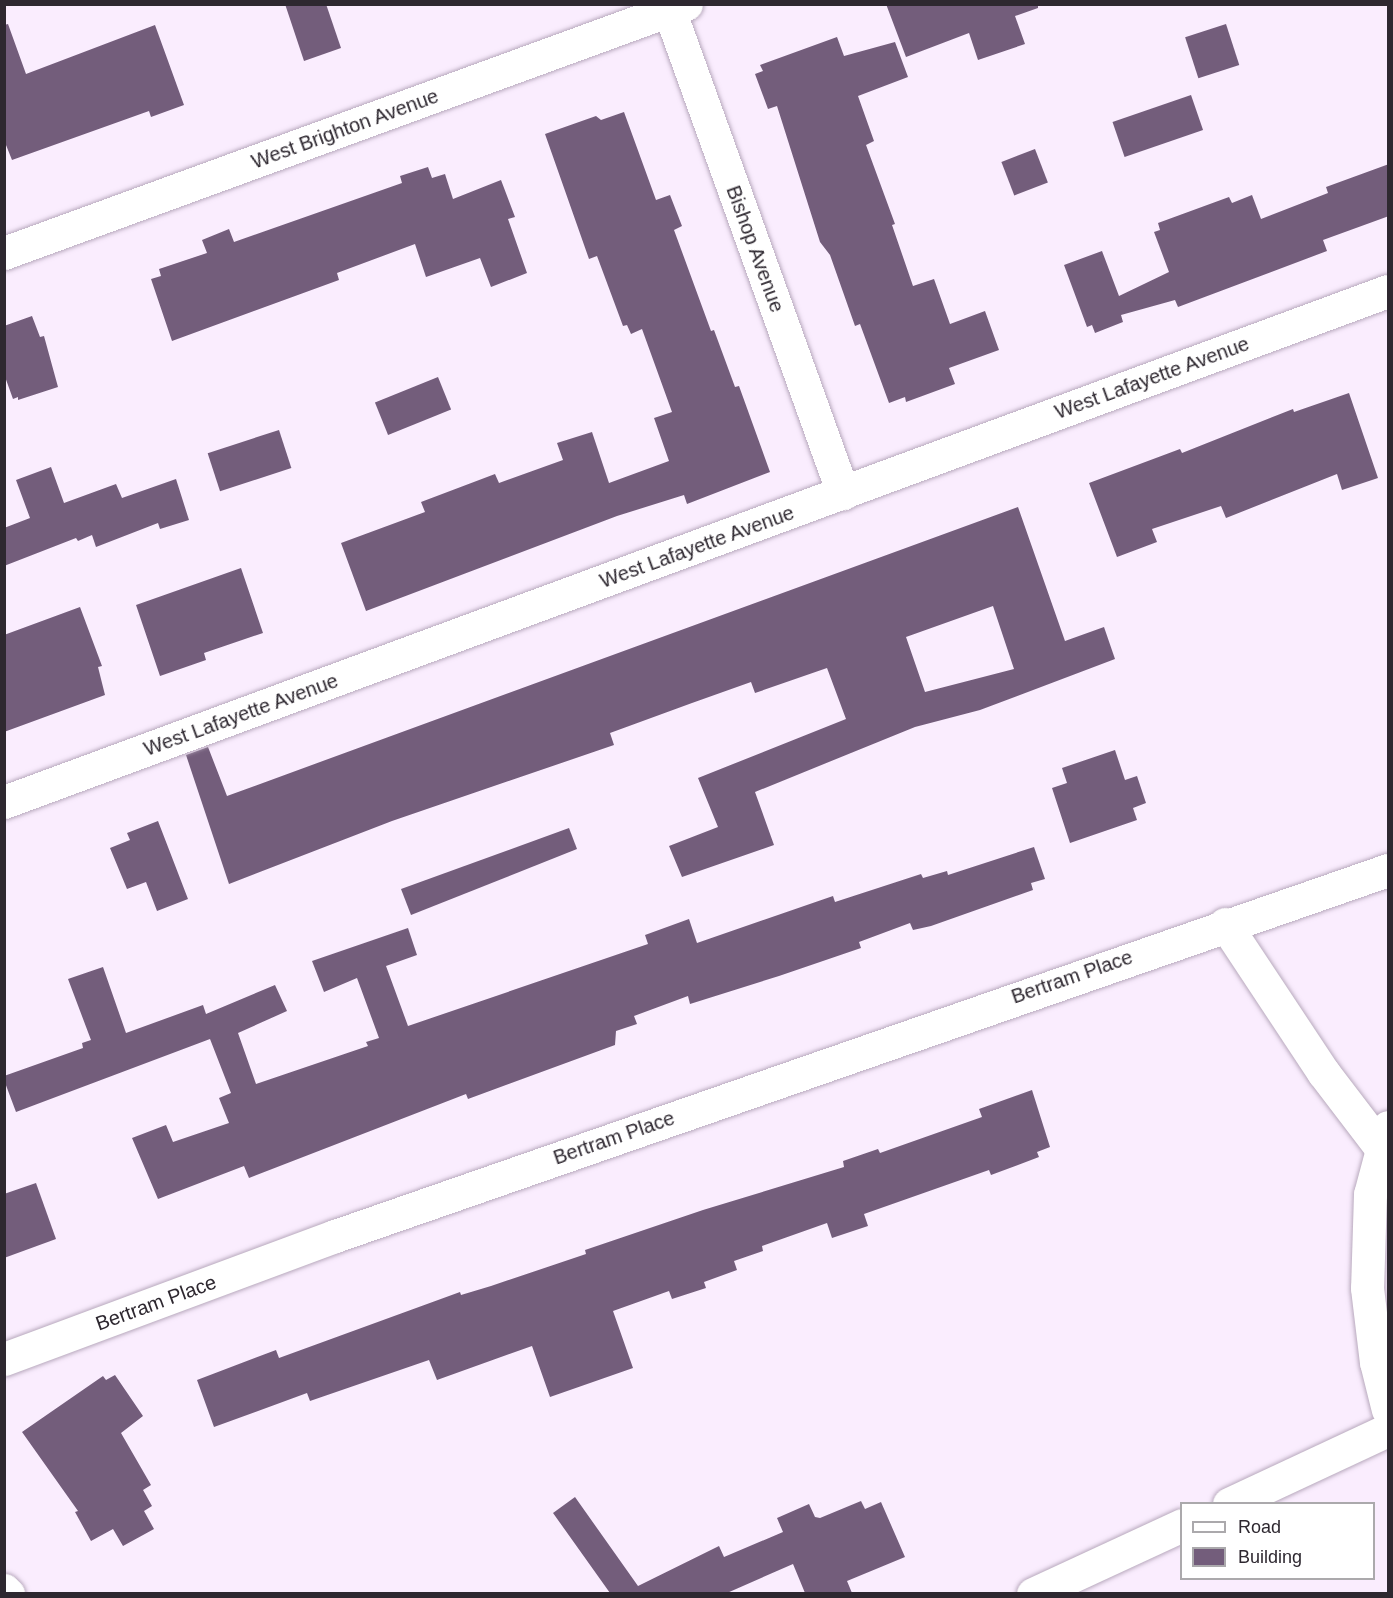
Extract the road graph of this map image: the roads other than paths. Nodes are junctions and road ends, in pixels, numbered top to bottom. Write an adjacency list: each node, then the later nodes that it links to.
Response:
1 (674, 7): 2 (street, West Brighton Avenue); 4 (street, Bishop Avenue)
2 (4, 253)
3 (1389, 291): 4 (street, West Lafayette Avenue)
4 (843, 493): 5 (street, West Lafayette Avenue)
5 (4, 802)
6 (1389, 870): 7 (street, Bertram Place)
7 (1225, 924): 8 (street); 9 (street, Bertram Place)
8 (1385, 1138): 10 (street)
9 (4, 1359)
10 (1389, 1410)
11 (1389, 1430): 12 (street)
12 (1230, 1502)
13 (1180, 1526): 16 (street)
14 (4, 1590): 15 (street)
15 (8, 1593)
16 (1033, 1593)

